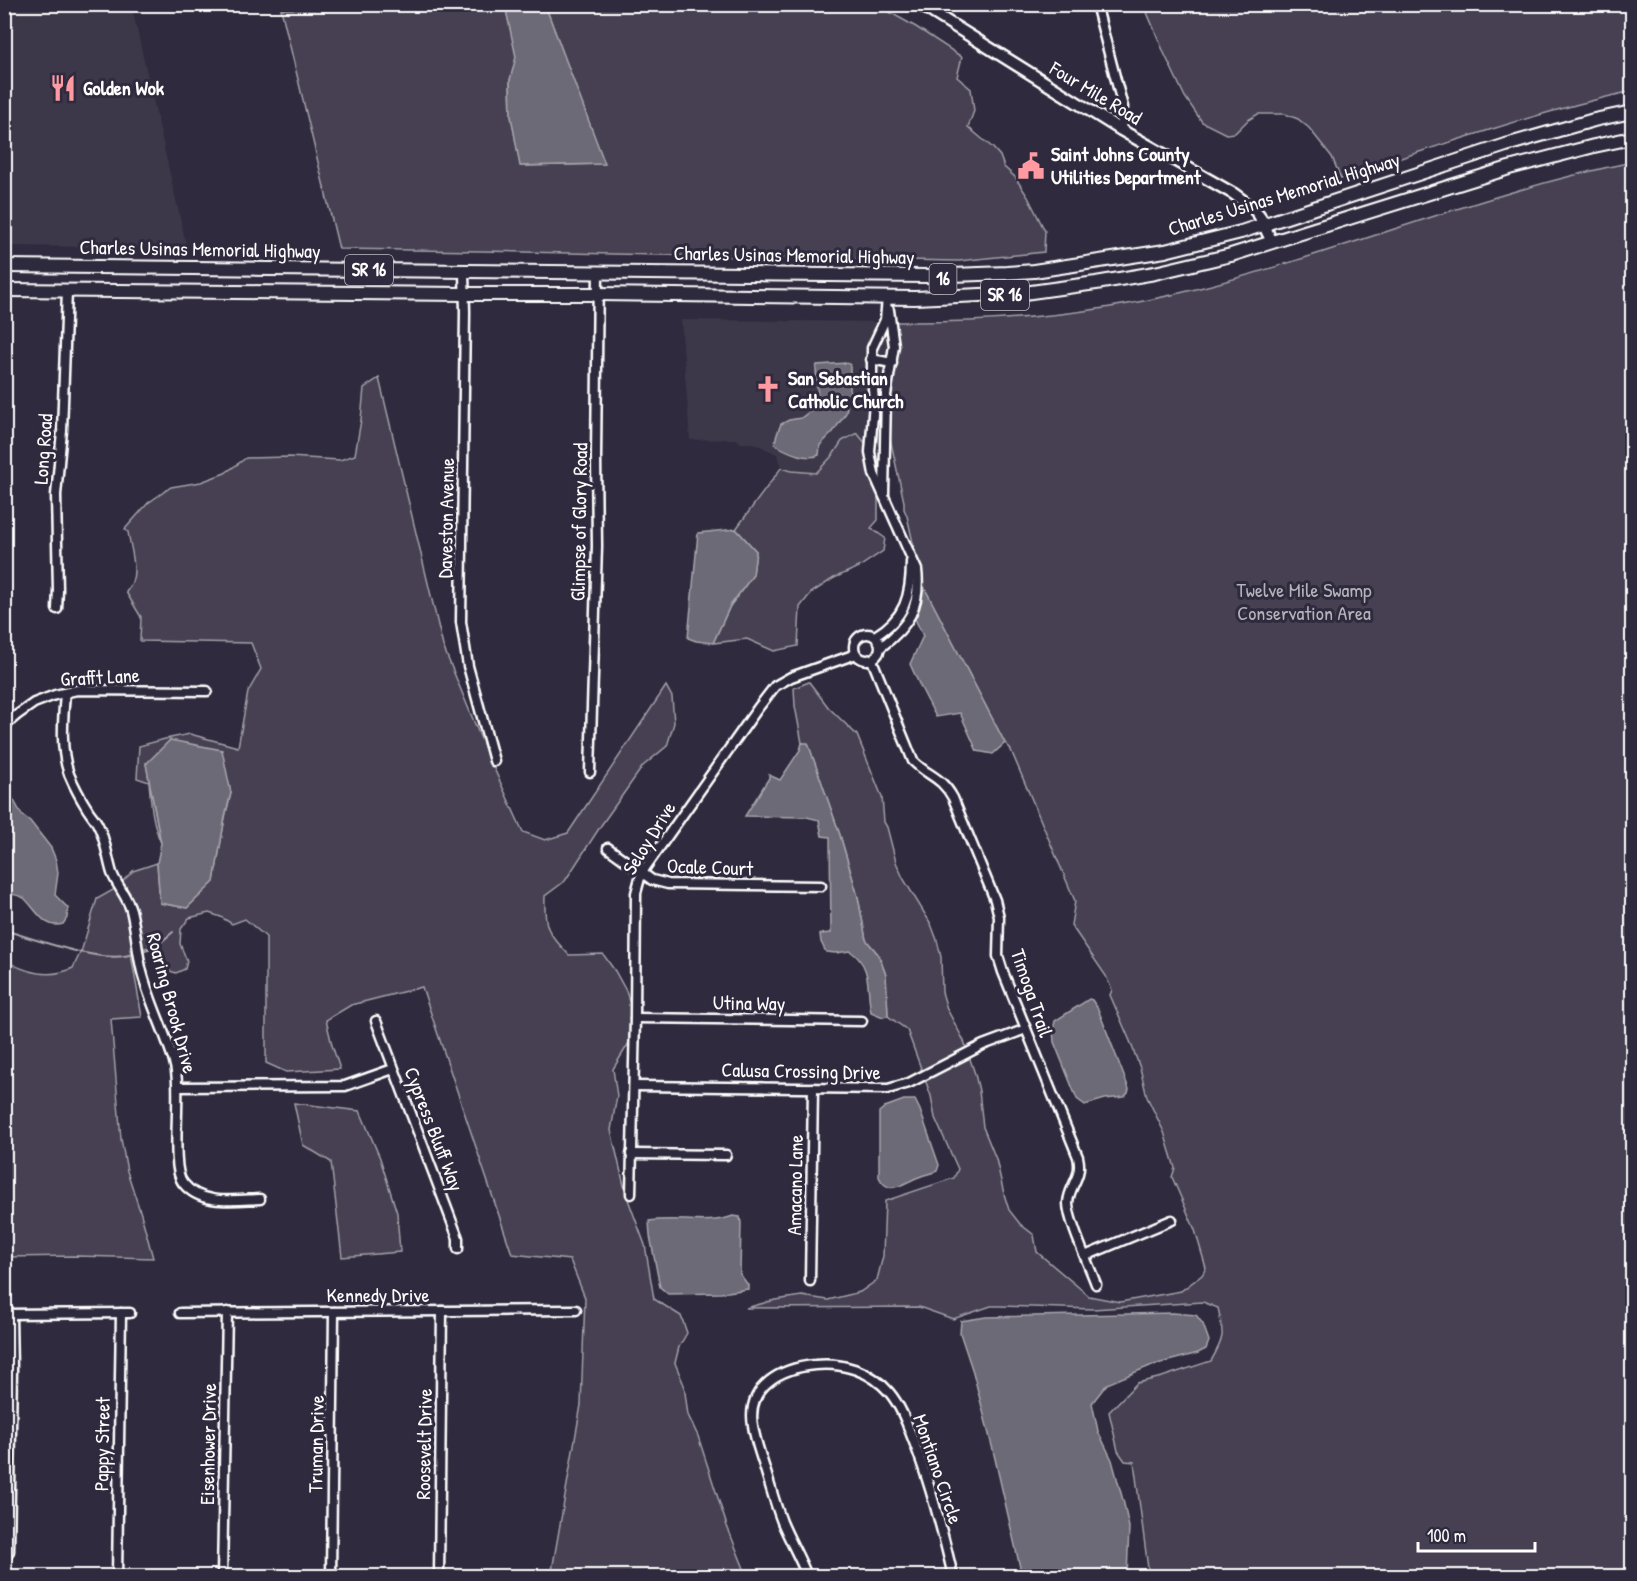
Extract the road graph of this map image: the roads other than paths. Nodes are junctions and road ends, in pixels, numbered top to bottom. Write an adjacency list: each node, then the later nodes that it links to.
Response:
1 (919, 4): 4 (main road, Four Mile Road)
2 (1096, 4): 4 (street)
3 (1632, 112): 6 (highway, Charles Usinas Memorial Highway / SR 16)
4 (1121, 130): 6 (main road, Four Mile Road)
5 (1632, 138): 7 (highway, Charles Usinas Memorial Highway / SR 16)
6 (1263, 224): 7 (main road, Four Mile Road); 11 (highway, Charles Usinas Memorial Highway / SR 16)
7 (1272, 242): 16 (highway, Charles Usinas Memorial Highway / SR 16)
8 (4, 266): 9 (highway, Charles Usinas Memorial Highway / SR 16)
9 (464, 272): 10 (highway, Charles Usinas Memorial Highway / SR 16); 14 (street, Daveston Avenue)
10 (598, 272): 11 (highway, Charles Usinas Memorial Highway / SR 16); 15 (street, Glimpse of Glory Road)
11 (1008, 273): 16 (highway, 16)
12 (4, 290): 13 (highway, Charles Usinas Memorial Highway / SR 16)
13 (67, 290): 14 (highway, Charles Usinas Memorial Highway / SR 16); 21 (street, Long Road)
14 (464, 294): 15 (highway, Charles Usinas Memorial Highway / SR 16); 29 (street, Daveston Avenue)
15 (598, 294): 16 (highway, Charles Usinas Memorial Highway / SR 16); 30 (street, Glimpse of Glory Road)
16 (887, 297): 17 (street); 18 (street)
17 (872, 358): 18 (street); 19 (street)
18 (892, 363): 19 (street)
19 (884, 497): 20 (street)
20 (911, 556): 22 (street); 23 (street)
21 (57, 609)
22 (875, 636): 23 (street); 24 (street)
23 (881, 647): 25 (street)
24 (856, 654): 25 (street); 32 (street, Seloy Drive)
25 (872, 660): 37 (street, Timoga Trail)
26 (207, 691): 27 (street, Grafft Lane)
27 (64, 693): 28 (street, Grafft Lane); 40 (street, Roaring Brook Drive)
28 (6, 721)
29 (494, 760)
30 (590, 772)
31 (608, 848): 32 (street, Ocale Court)
32 (642, 874): 33 (street, Ocale Court); 34 (street, Seloy Drive)
33 (821, 886)
34 (635, 1018): 36 (street, Utina Way); 39 (street, Seloy Drive)
35 (376, 1021): 38 (street, Cypress Bluff Way)
36 (862, 1021)
37 (1026, 1029): 41 (street, Calusa Crossing Drive); 48 (street, Timoga Trail)
38 (393, 1069): 40 (street); 47 (street, Cypress Bluff Way)
39 (634, 1086): 41 (street, Calusa Crossing Drive); 42 (street, Seloy Drive)
40 (178, 1087): 45 (street, Roaring Brook Drive)
41 (813, 1089): 49 (street, Amacano Lane)
42 (632, 1154): 43 (street); 44 (street, Seloy Drive)
43 (726, 1155)
44 (631, 1194)
45 (260, 1199)
46 (1172, 1220): 48 (street)
47 (458, 1249)
48 (1085, 1256): 50 (street, Timoga Trail)
49 (810, 1281)
50 (1096, 1284)
51 (576, 1310): 52 (street, Kennedy Drive)
52 (442, 1311): 55 (street, Kennedy Drive); 61 (street, Roosevelt Drive)
53 (180, 1312): 54 (street, Kennedy Drive)
54 (227, 1312): 55 (street, Kennedy Drive); 59 (street, Eisenhower Drive)
55 (334, 1312): 60 (street, Truman Drive)
56 (8, 1314): 57 (street); 58 (street, Pappy Street)
57 (4, 1561)
58 (117, 1576)
59 (222, 1576)
60 (331, 1576)
61 (439, 1576)
62 (807, 1576): 63 (street, Montiano Circle)
63 (953, 1576)

